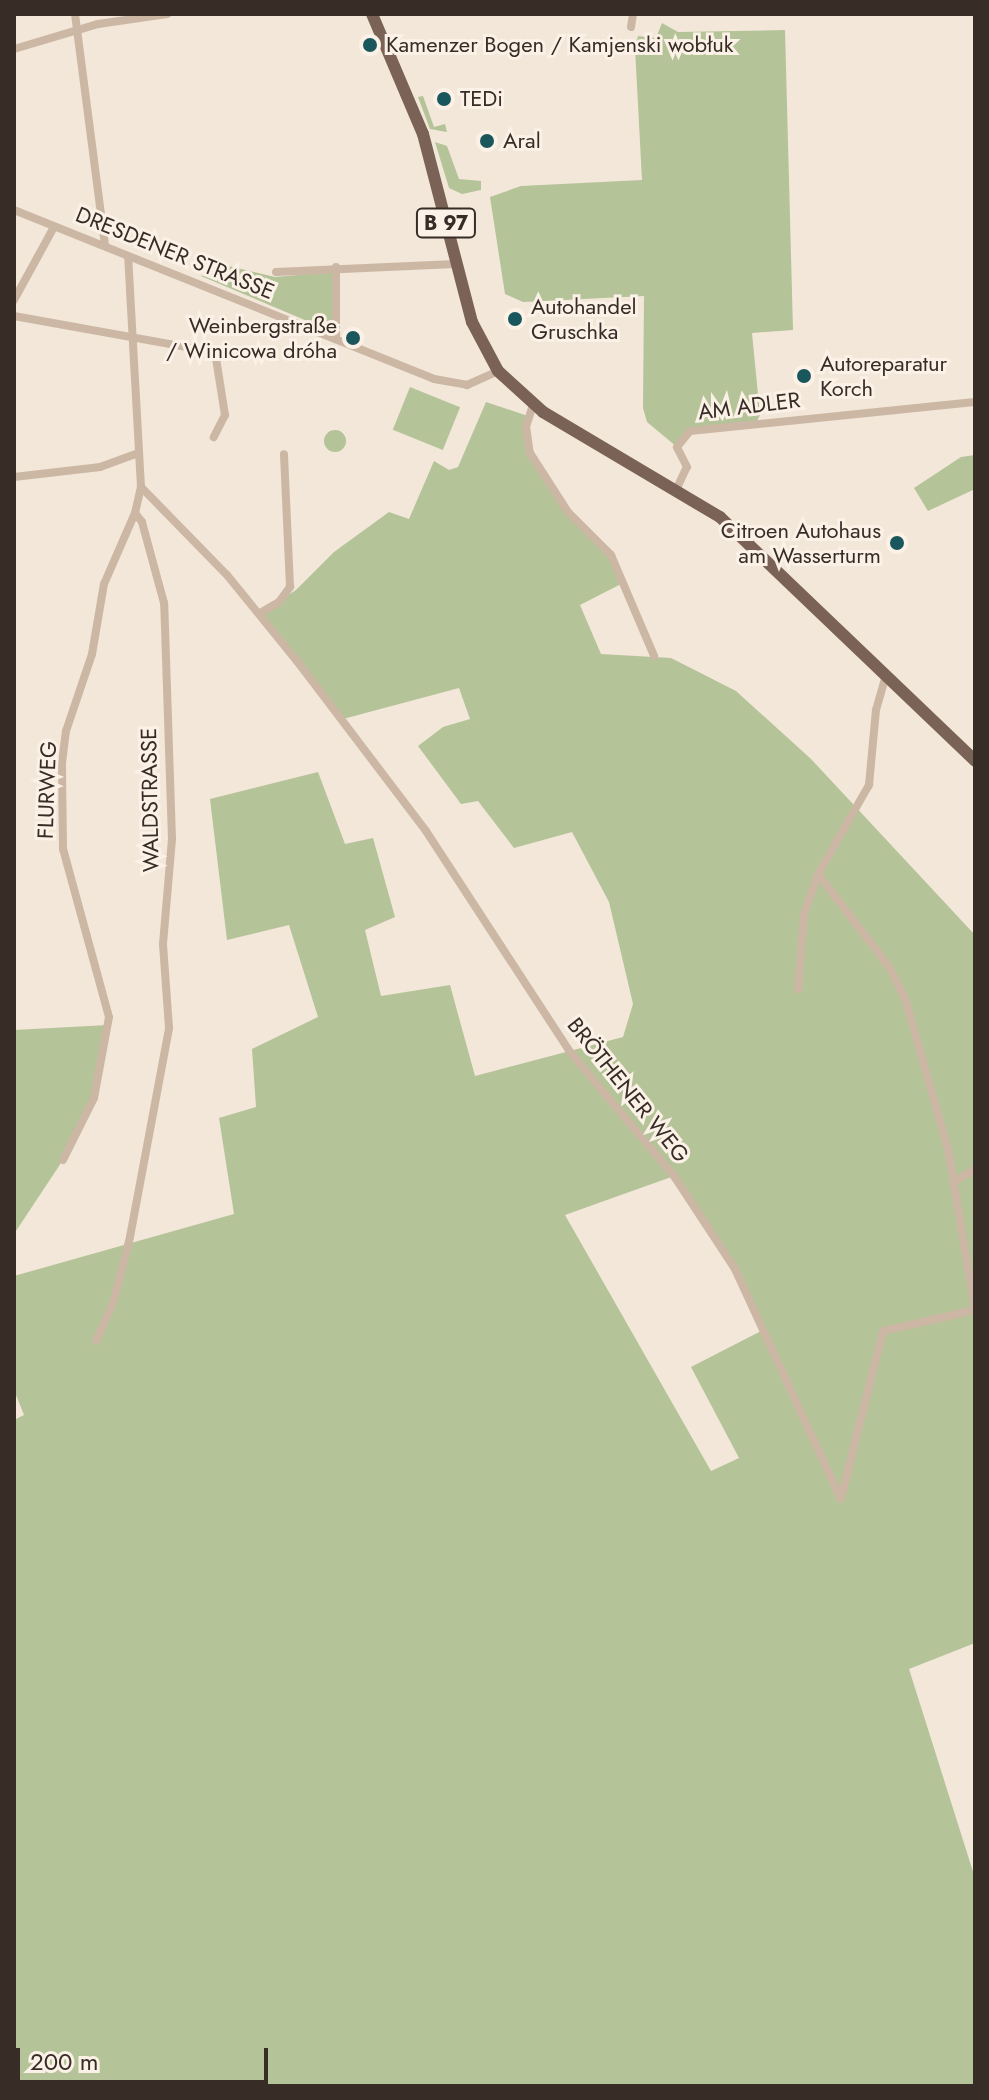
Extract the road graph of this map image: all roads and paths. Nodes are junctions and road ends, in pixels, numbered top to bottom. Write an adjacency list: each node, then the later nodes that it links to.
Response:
1 (75, 14): 6 (street)
2 (167, 14): 6 (street)
3 (372, 14): 12 (main road, B 97)
4 (633, 14): 5 (street)
5 (631, 27)
6 (77, 29): 7 (street); 10 (street)
7 (14, 49)
8 (14, 210): 9 (street, DRESDENER STRASSE)
9 (54, 227): 10 (street, DRESDENER STRASSE); 15 (street)
10 (105, 246): 11 (street, DRESDENER STRASSE)
11 (128, 256): 17 (street, DRESDENER STRASSE); 18 (street)
12 (455, 264): 13 (street); 19 (main road, B 97)
13 (336, 267): 14 (street); 17 (street)
14 (276, 272)
15 (14, 300)
16 (14, 316): 18 (street)
17 (336, 339): 19 (street, DRESDENER STRASSE)
18 (132, 340): 22 (street); 23 (street)
19 (498, 371): 21 (main road, B 97)
20 (975, 402): 27 (street, AM ADLER)
21 (533, 405): 27 (main road, B 97); 30 (street)
22 (214, 437)
23 (136, 454): 25 (street); 26 (street)
24 (284, 454): 29 (street)
25 (14, 477)
26 (141, 487): 28 (street); 29 (street, BRÖTHENER WEG)
27 (677, 488): 31 (main road, B 97)
28 (135, 513): 35 (street, FLURWEG); 38 (street, WALDSTRASSE)
29 (260, 613): 37 (street, BRÖTHENER WEG)
30 (654, 656)
31 (886, 676): 32 (main road, B 97); 33 (street)
32 (975, 761)
33 (818, 874): 34 (street); 37 (street)
34 (798, 989)
35 (63, 1160)
36 (975, 1169): 37 (street)
37 (954, 1182)
38 (96, 1341)

